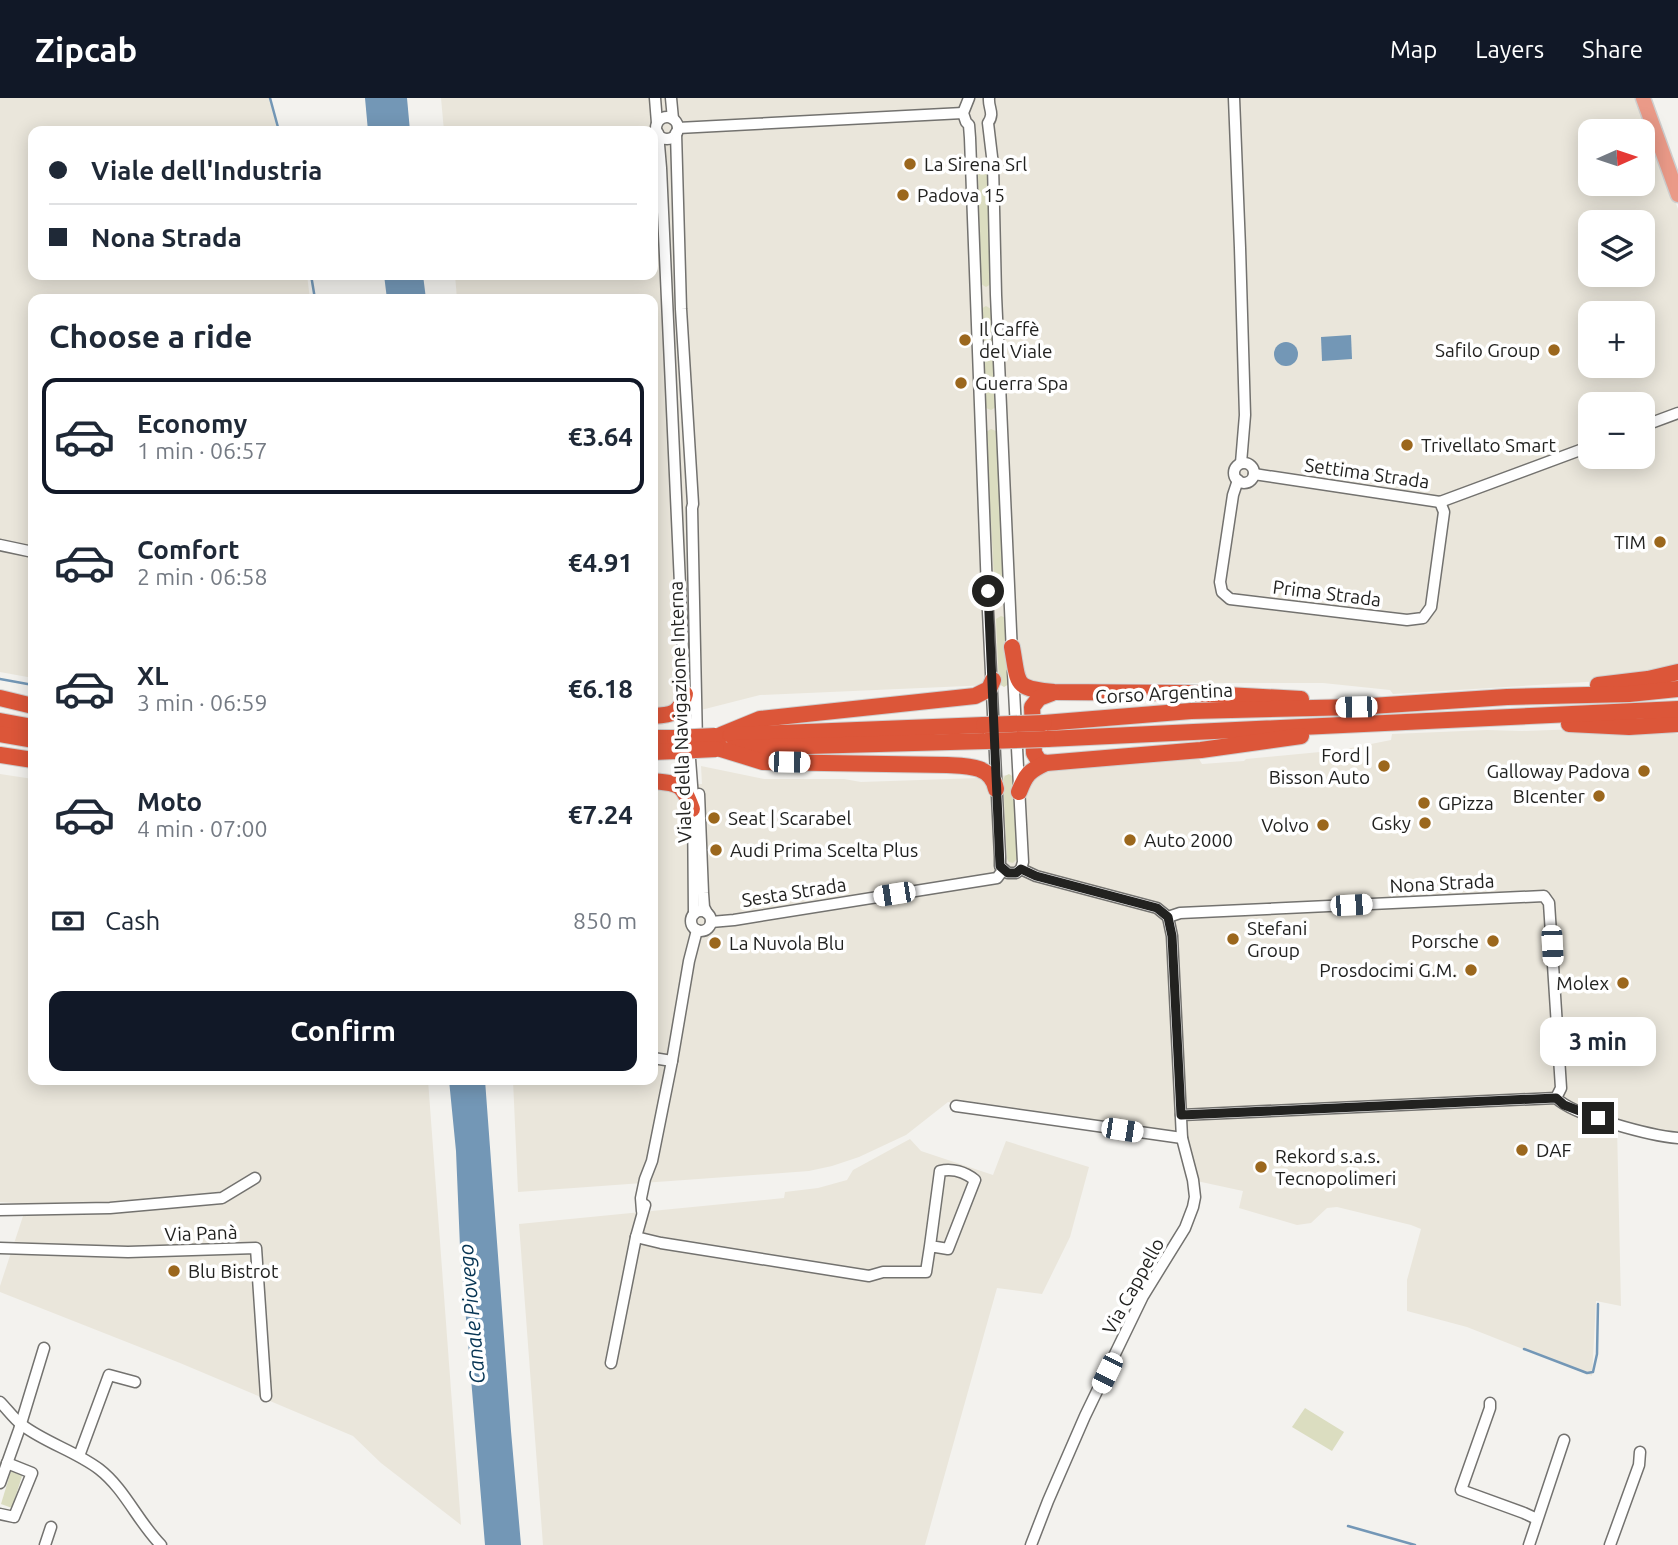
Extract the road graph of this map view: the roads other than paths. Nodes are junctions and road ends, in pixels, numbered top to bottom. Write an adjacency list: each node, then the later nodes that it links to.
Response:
1 (654, 98): 10 (street, Viale della Navigazione Interna)
2 (671, 98): 12 (street, Viale della Navigazione Interna)
3 (1234, 98): 25 (street, Prima Strada)
4 (1643, 98): 15 (main road)
5 (968, 100): 6 (street); 7 (street)
6 (989, 101): 8 (street)
7 (963, 113): 9 (street); 12 (street)
8 (988, 123): 9 (street); 16 (street)
9 (969, 125): 17 (street)
10 (657, 126)
11 (658, 127): 12 (street)
12 (676, 127): 13 (street); 18 (street, Viale della Navigazione Interna)
13 (658, 130)
14 (658, 138): 19 (street, Viale della Navigazione Interna)
15 (1678, 195)
16 (996, 295): 17 (street); 21 (street)
17 (975, 296): 22 (street)
18 (681, 309): 19 (street); 26 (street, Viale della Navigazione Interna)
19 (667, 310): 28 (street, Viale della Navigazione Interna)
20 (1678, 413): 23 (street)
21 (1001, 417): 22 (street); 35 (street)
22 (981, 418): 37 (street)
23 (1655, 422)
24 (1578, 451): 31 (street, Settima Strada)
25 (1241, 464): 27 (street); 29 (street, Prima Strada)
26 (690, 469): 28 (street); 32 (street, Viale della Navigazione Interna)
27 (1254, 474): 29 (street); 31 (street, Settima Strada)
28 (674, 475): 30 (street, Viale della Navigazione Interna)
29 (1238, 481): 31 (street, Prima Strada)
30 (676, 496): 32 (street); 40 (street, Viale della Navigazione Interna)
31 (1440, 502)
32 (692, 508): 70 (street, Viale della Navigazione Interna)
33 (0, 545): 34 (street)
34 (28, 551)
35 (1012, 647): 39 (highway); 64 (street)
36 (1678, 672): 41 (highway)
37 (993, 680): 56 (highway); 63 (street)
38 (1671, 690): 41 (highway, Corso Argentina)
39 (1054, 692): 43 (highway); 61 (highway)
40 (685, 694): 46 (highway); 65 (street, Viale della Navigazione Interna)
41 (1507, 697): 43 (highway, Corso Argentina)
42 (0, 698): 44 (highway)
43 (1415, 702): 52 (highway, Corso Argentina)
44 (28, 705)
45 (1671, 709): 47 (highway, Corso Argentina)
46 (658, 716)
47 (1508, 718): 49 (highway, Corso Argentina); 50 (highway)
48 (0, 721): 51 (highway)
49 (1415, 721): 52 (highway, Corso Argentina); 61 (highway)
50 (1678, 724)
51 (28, 726)
52 (1045, 731): 56 (highway, Corso Argentina, bridge)
53 (0, 734): 54 (highway)
54 (28, 739)
55 (658, 739): 57 (highway, Corso Argentina)
56 (718, 742): 57 (highway, Corso Argentina, bridge); 63 (highway)
57 (676, 744): 58 (highway, Corso Argentina)
58 (658, 750)
59 (0, 755): 60 (highway)
60 (28, 759)
61 (1046, 763): 64 (highway)
62 (658, 781): 65 (highway)
63 (996, 789): 67 (street)
64 (1020, 792): 66 (street)
65 (692, 809): 68 (street, Viale della Navigazione Interna)
66 (1021, 869): 67 (street, Sesta Strada); 69 (street)
67 (1003, 870): 70 (street, Sesta Strada)
68 (694, 914): 70 (street); 71 (street, Viale della Navigazione Interna)
69 (1168, 917): 74 (street, Nona Strada); 76 (street)
70 (709, 918): 71 (street)
71 (697, 930): 73 (street, Viale della Navigazione Interna)
72 (658, 1059): 73 (street)
73 (672, 1061): 81 (street, Viale della Navigazione Interna)
74 (1556, 1098): 76 (street); 78 (street)
75 (957, 1106): 77 (street)
76 (1181, 1115): 77 (street)
77 (1182, 1138): 101 (street, Via Cappello)
78 (1678, 1138)
79 (255, 1178): 80 (street, Via Panà)
80 (1, 1210)
81 (636, 1237): 82 (street); 85 (street, Viale della Navigazione Interna)
82 (930, 1246): 82 (street)
83 (0, 1248): 87 (street, Via Panà)
84 (44, 1348): 90 (street)
85 (611, 1363)
86 (135, 1382): 93 (street)
87 (266, 1396)
88 (0, 1402): 90 (street)
89 (1490, 1403): 97 (street)
90 (21, 1424): 93 (street); 94 (street)
91 (1564, 1440): 97 (street)
92 (1640, 1452): 103 (street)
93 (79, 1456): 99 (street)
94 (7, 1463): 95 (street); 96 (street)
95 (0, 1483)
96 (0, 1514)
97 (1537, 1519): 102 (street)
98 (51, 1527): 100 (street)
99 (158, 1544)
100 (45, 1545)
101 (1031, 1545)
102 (1529, 1545)
103 (1611, 1545)

